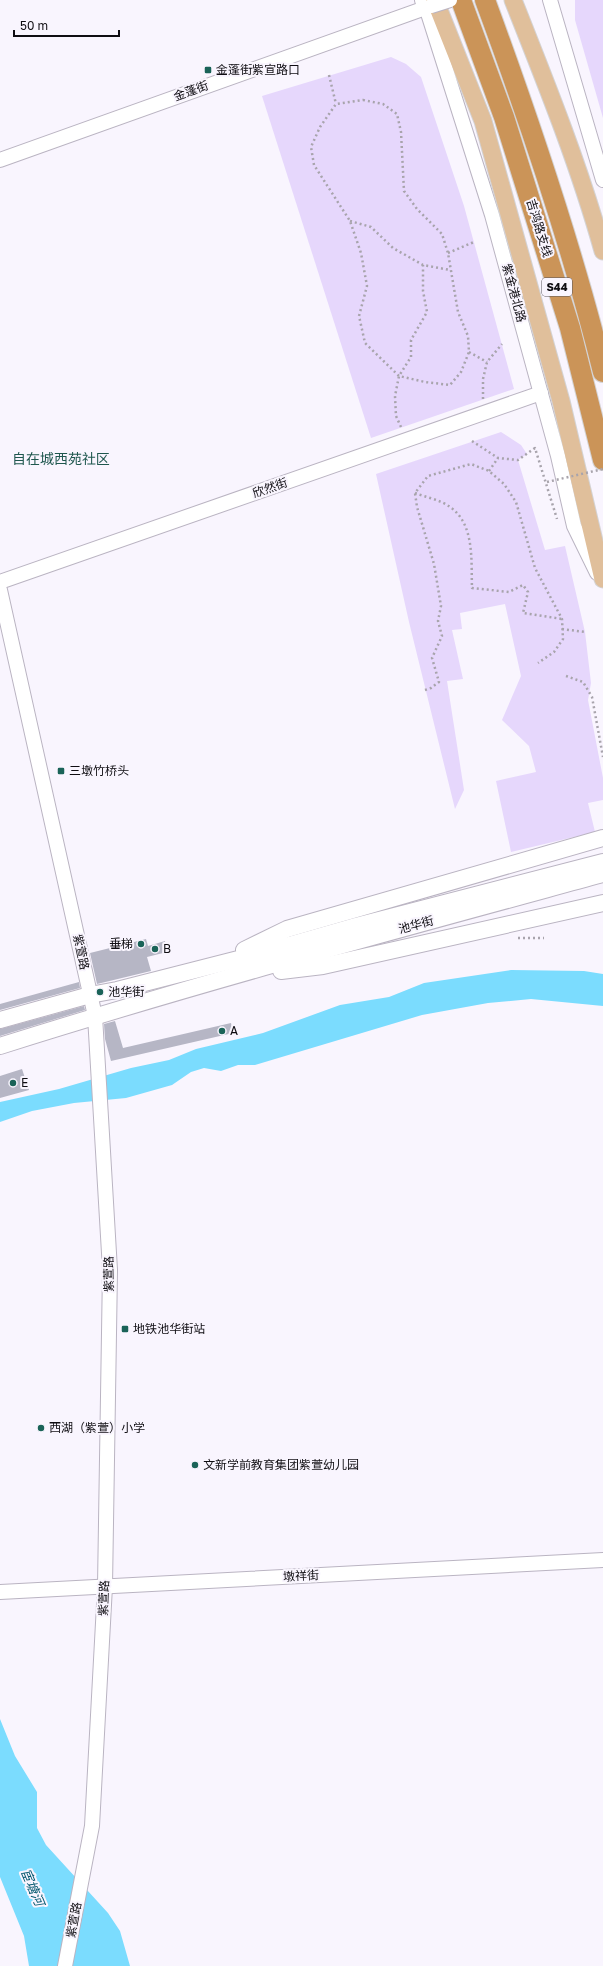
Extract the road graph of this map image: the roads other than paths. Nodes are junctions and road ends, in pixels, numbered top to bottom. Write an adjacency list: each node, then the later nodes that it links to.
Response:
1 (450, 0): 6 (street, 金蓬街, bridge)
2 (461, 0): 12 (highway, 吉鸿路支线 / S44)
3 (485, 0): 10 (highway, 吉鸿路支线 / S44)
4 (513, 0): 9 (main road)
5 (550, 0): 8 (street)
6 (429, 3): 7 (street, 金蓬街); 11 (street, 紫金港北路); 13 (main road, 紫金港北路)
7 (0, 160)
8 (603, 180)
9 (603, 251)
10 (603, 372)
11 (540, 393): 14 (street, 欣然街); 15 (street, 紫金港北路)
12 (603, 460)
13 (603, 579)
14 (0, 582)
15 (603, 585)
16 (0, 590): 24 (street, 紫萱路)
17 (603, 838): 22 (main road)
18 (603, 862): 21 (main road, 池华街)
19 (603, 874): 21 (main road, 池华街)
20 (603, 902): 23 (main road)
21 (261, 960): 22 (main road, 池华街); 23 (main road, 池华街)
22 (219, 963): 24 (main road, 池华街)
23 (226, 978): 25 (main road, 池华街)
24 (90, 995): 25 (street, 紫萱路); 26 (main road, 池华街)
25 (95, 1016): 27 (main road, 池华街); 29 (street, 紫萱路)
26 (0, 1020)
27 (0, 1046)
28 (603, 1560): 29 (street, 墩祥街)
29 (105, 1586): 30 (street, 墩祥街); 31 (street, 紫萱路)
30 (0, 1592)
31 (65, 1966)

